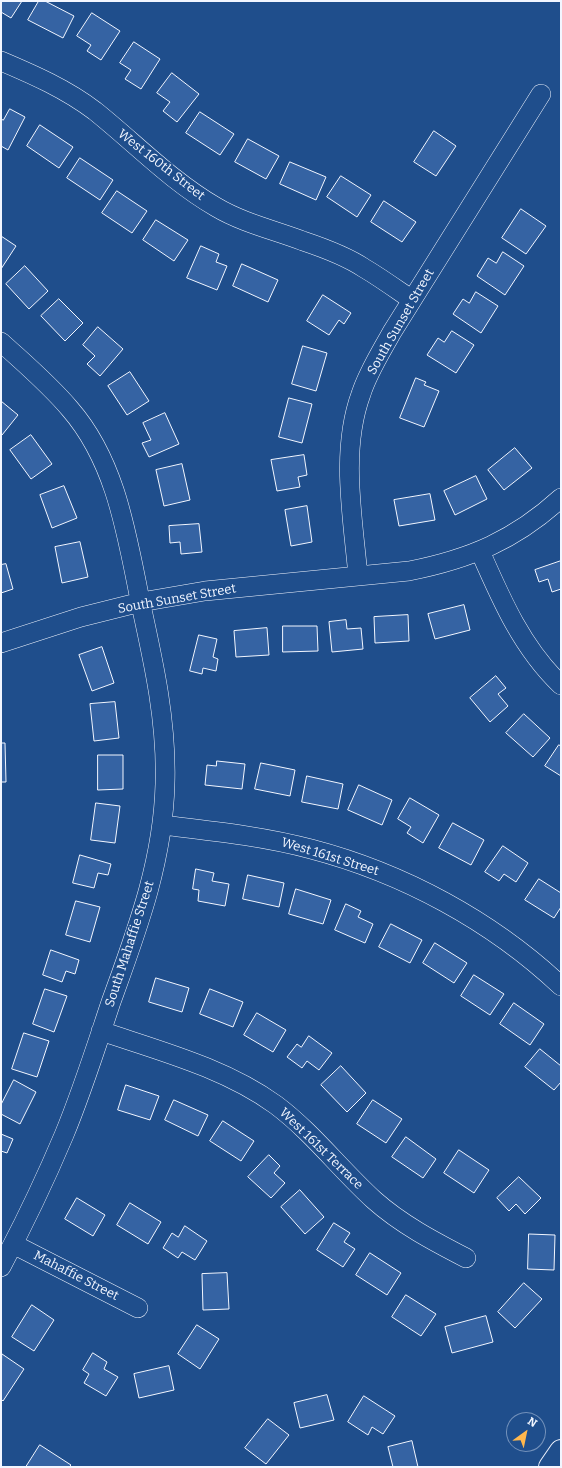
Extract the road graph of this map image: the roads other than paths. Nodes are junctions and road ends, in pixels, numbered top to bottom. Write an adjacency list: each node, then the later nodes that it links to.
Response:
1 (1, 62): 3 (street, West 160th Street)
2 (541, 94): 3 (street, South Sunset Street)
3 (412, 300): 7 (street, South Sunset Street)
4 (1, 342): 8 (street, South Mahaffie Street)
5 (561, 498): 6 (street, South Sunset Street)
6 (480, 551): 7 (street, South Sunset Street); 10 (street)
7 (358, 576): 8 (street, South Sunset Street)
8 (141, 602): 9 (street, South Sunset Street); 11 (street, South Mahaffie Street)
9 (1, 643)
10 (561, 685)
11 (162, 825): 12 (street, West 161st Street); 13 (street, South Mahaffie Street)
12 (561, 986)
13 (101, 1031): 14 (street, South Mahaffie Street); 15 (street, West 161st Terrace)
14 (13, 1244): 16 (street, South Mahaffie Street); 17 (street, Mahaffie Street)
15 (466, 1258)
16 (1, 1267)
17 (138, 1308)
18 (561, 1451): 19 (main road)
19 (550, 1467)

